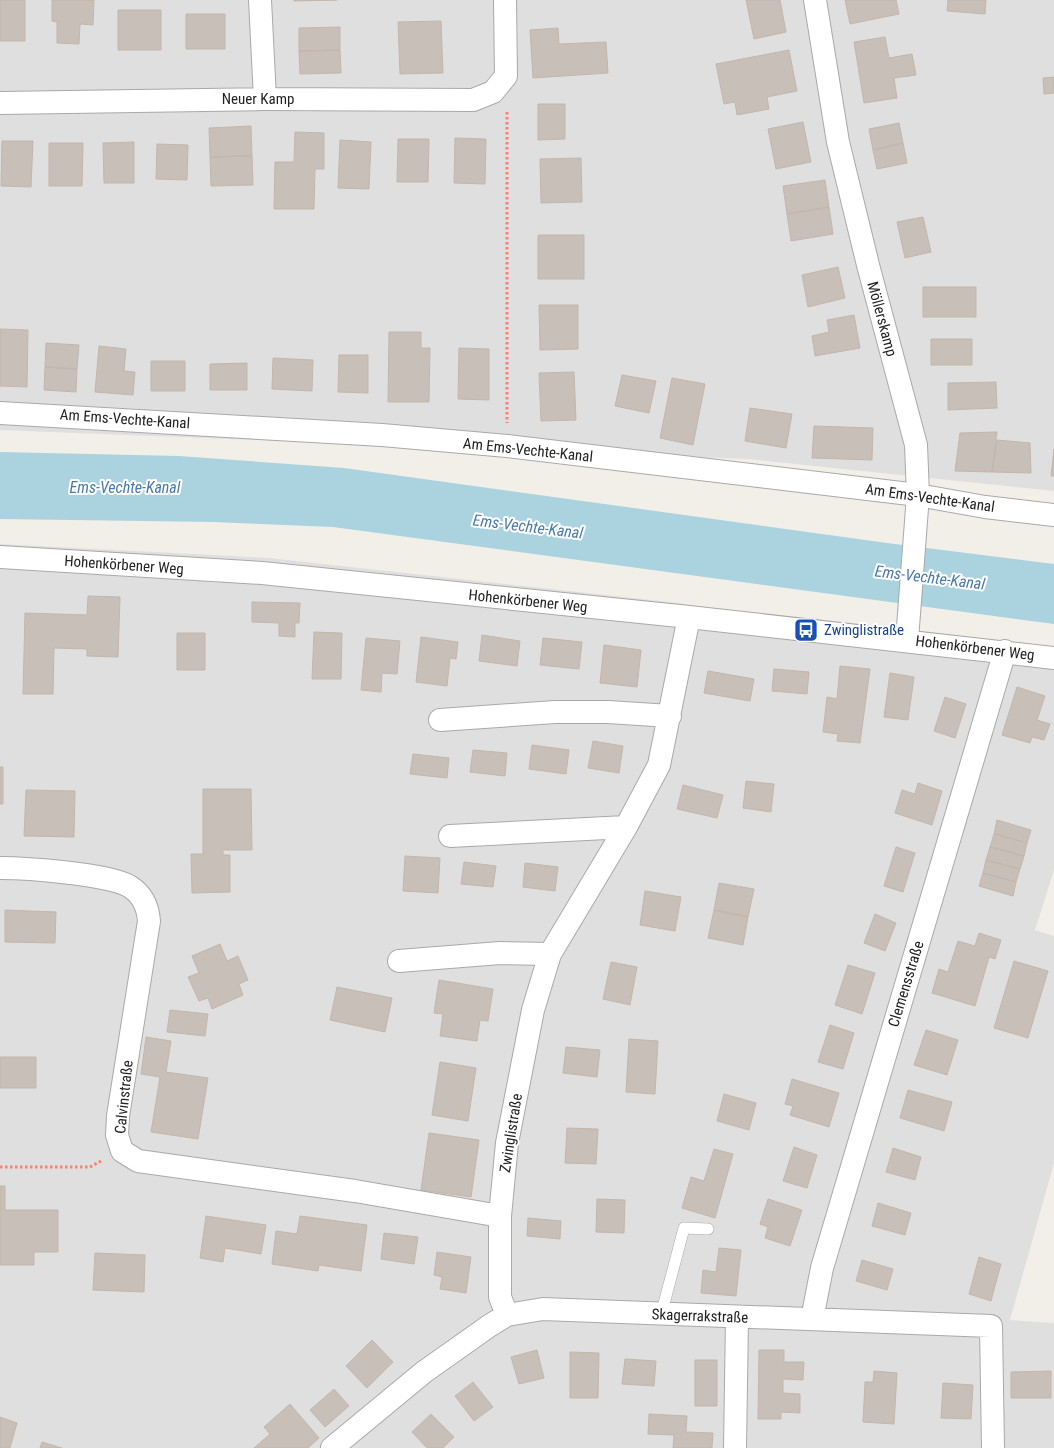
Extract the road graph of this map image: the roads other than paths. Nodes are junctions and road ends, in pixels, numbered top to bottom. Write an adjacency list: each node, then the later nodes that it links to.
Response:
1 (260, 0): 4 (street)
2 (505, 0): 4 (street, Neuer Kamp)
3 (815, 0): 7 (street, Möllerskamp)
4 (264, 99): 5 (street, Neuer Kamp)
5 (0, 103)
6 (0, 413): 7 (street, Am Ems-Vechte-Kanal)
7 (918, 495): 8 (street, Am Ems-Vechte-Kanal); 11 (street, Möllerskamp)
8 (1054, 515)
9 (0, 557): 10 (street, Hohenkörbener Weg)
10 (689, 617): 11 (street, Hohenkörbener Weg); 14 (street, Zwinglistraße)
11 (907, 640): 12 (street, Hohenkörbener Weg)
12 (1005, 651): 13 (street, Hohenkörbener Weg); 26 (street, Clemensstraße)
13 (1054, 658)
14 (670, 716): 15 (street); 16 (street, Zwinglistraße)
15 (440, 720)
16 (626, 827): 17 (street); 19 (street, Zwinglistraße)
17 (450, 836)
18 (0, 868): 21 (street, Calvinstraße)
19 (550, 954): 20 (street); 21 (street, Zwinglistraße)
20 (399, 962)
21 (500, 1216): 23 (street, Zwinglistraße)
22 (708, 1229): 24 (lane)
23 (507, 1315): 24 (street, Skagerrakstraße); 27 (street, Skagerrakstraße)
24 (662, 1315): 25 (street, Skagerrakstraße)
25 (737, 1318): 26 (street, Skagerrakstraße); 28 (street)
26 (812, 1319): 29 (street, Skagerrakstraße)
27 (332, 1448)
28 (735, 1448)
29 (993, 1448)

